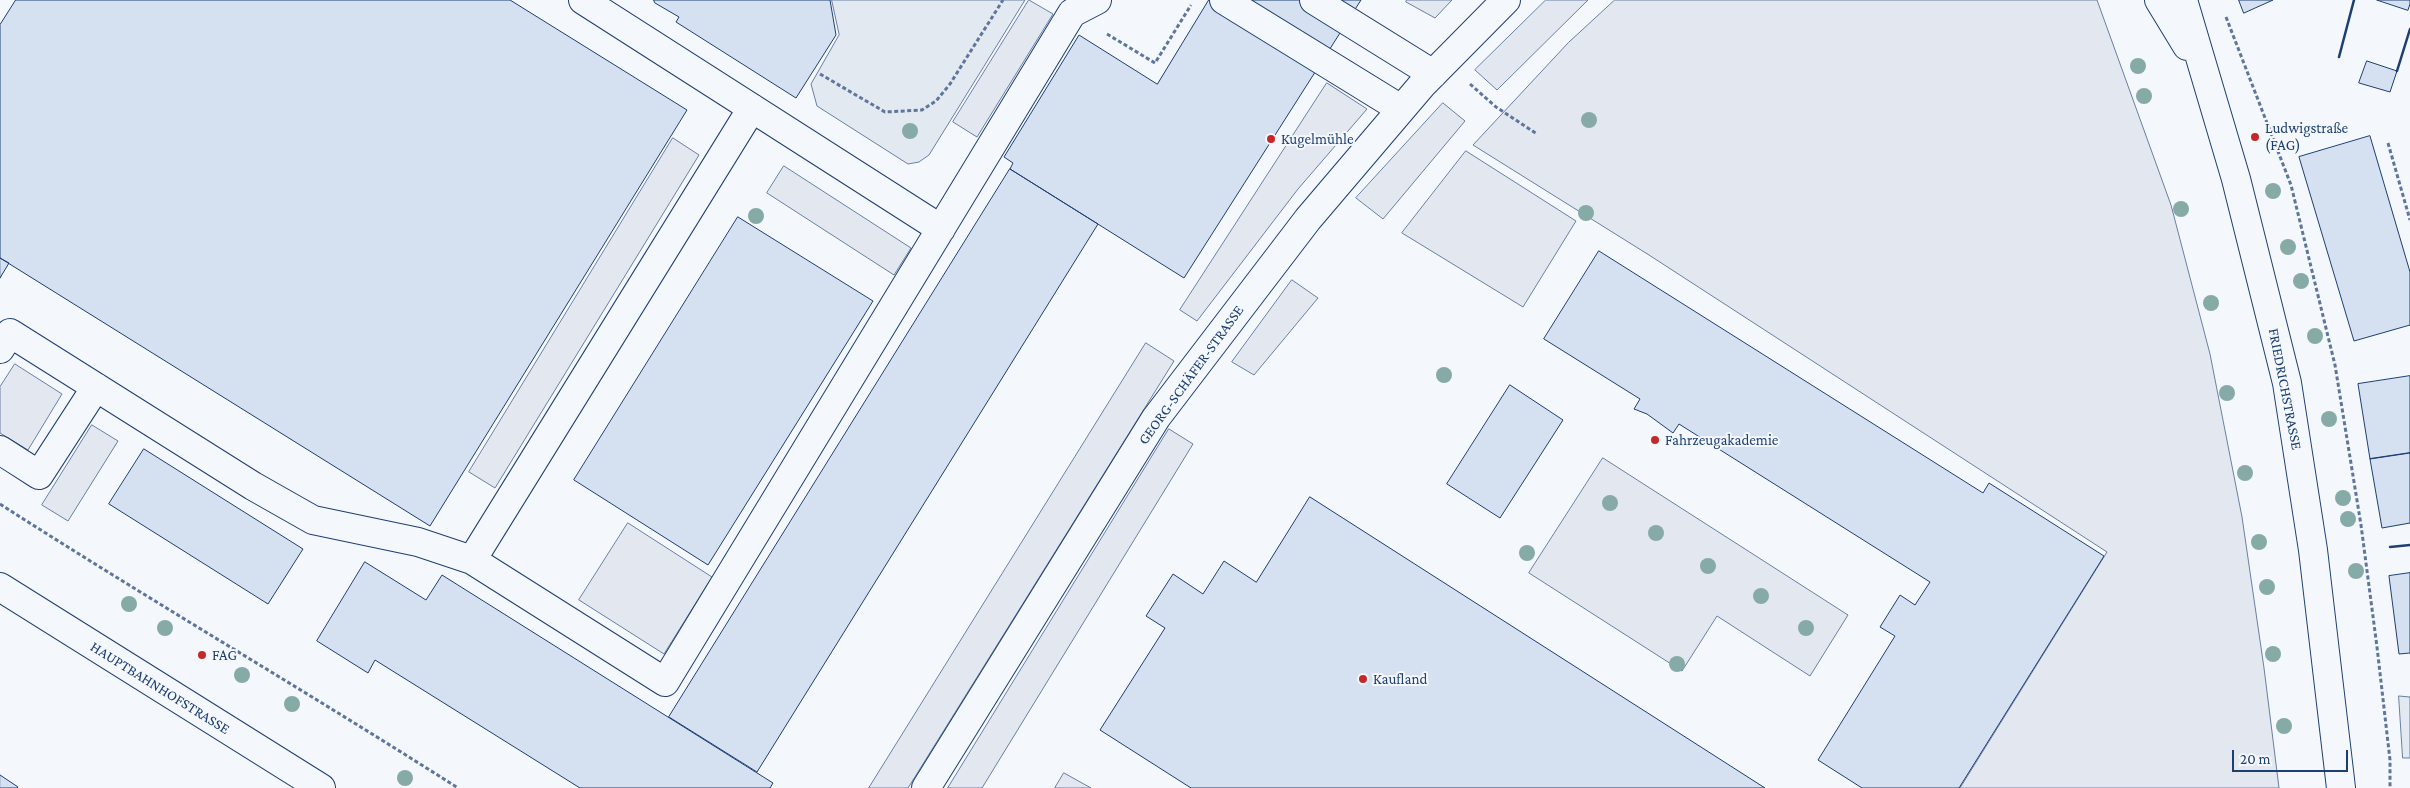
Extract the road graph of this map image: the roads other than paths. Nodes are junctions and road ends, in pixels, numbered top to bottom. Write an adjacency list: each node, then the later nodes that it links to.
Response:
1 (583, 0): 10 (street)
2 (1097, 0): 12 (street)
3 (1224, 0): 11 (street)
4 (1314, 0): 8 (street)
5 (1506, 0): 8 (street, GEORG-SCHÄFER-STRASSE)
6 (2158, 0): 9 (street)
7 (2183, 0): 9 (street, FRIEDRICHSTRASSE)
8 (1433, 74): 11 (street, GEORG-SCHÄFER-STRASSE)
9 (2209, 82): 20 (street, FRIEDRICHSTRASSE)
10 (752, 108): 12 (street); 16 (street)
11 (1401, 109): 19 (street, GEORG-SCHÄFER-STRASSE)
12 (942, 230): 16 (street)
13 (0, 349): 14 (street)
14 (96, 387): 15 (street); 16 (street)
15 (0, 450)
16 (472, 560)
17 (0, 587): 18 (street, HAUPTBAHNHOFSTRASSE)
18 (321, 788)
19 (926, 788)
20 (2341, 788)

